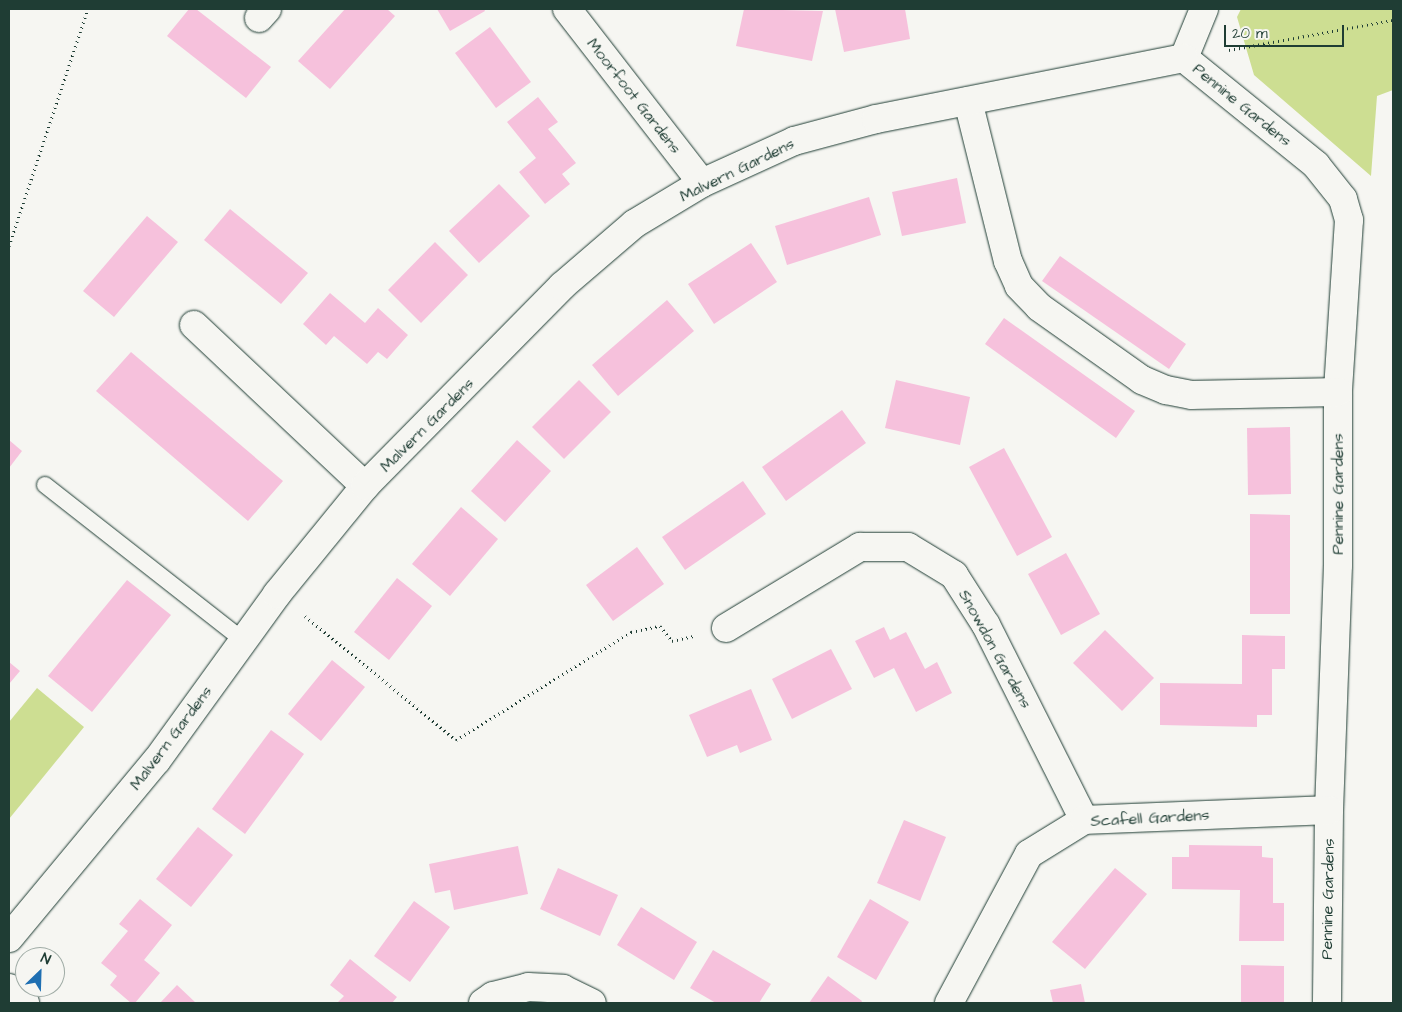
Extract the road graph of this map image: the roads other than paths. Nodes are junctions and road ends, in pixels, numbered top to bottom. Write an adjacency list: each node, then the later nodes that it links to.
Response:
1 (566, 9): 5 (street, Moorfoot Gardens)
2 (1204, 9): 3 (street)
3 (1184, 58): 4 (street, Malvern Gardens); 7 (street, Pennine Gardens)
4 (968, 101): 5 (street, Malvern Gardens); 7 (street)
5 (702, 183): 9 (street, Malvern Gardens)
6 (194, 325): 9 (street)
7 (1338, 392): 12 (street, Pennine Gardens)
8 (45, 485): 11 (lane)
9 (365, 486): 11 (street, Malvern Gardens)
10 (726, 628): 13 (street, Snowdon Gardens)
11 (243, 640): 14 (street, Malvern Gardens)
12 (1329, 810): 13 (street, Scafell Gardens); 20 (street, Pennine Gardens)
13 (1084, 820): 19 (street, Scafell Gardens)
14 (9, 938)
15 (9, 988): 16 (street)
16 (25, 1003)
17 (483, 1003): 18 (street)
18 (592, 1003)
19 (949, 1003)
20 (1327, 1003)

